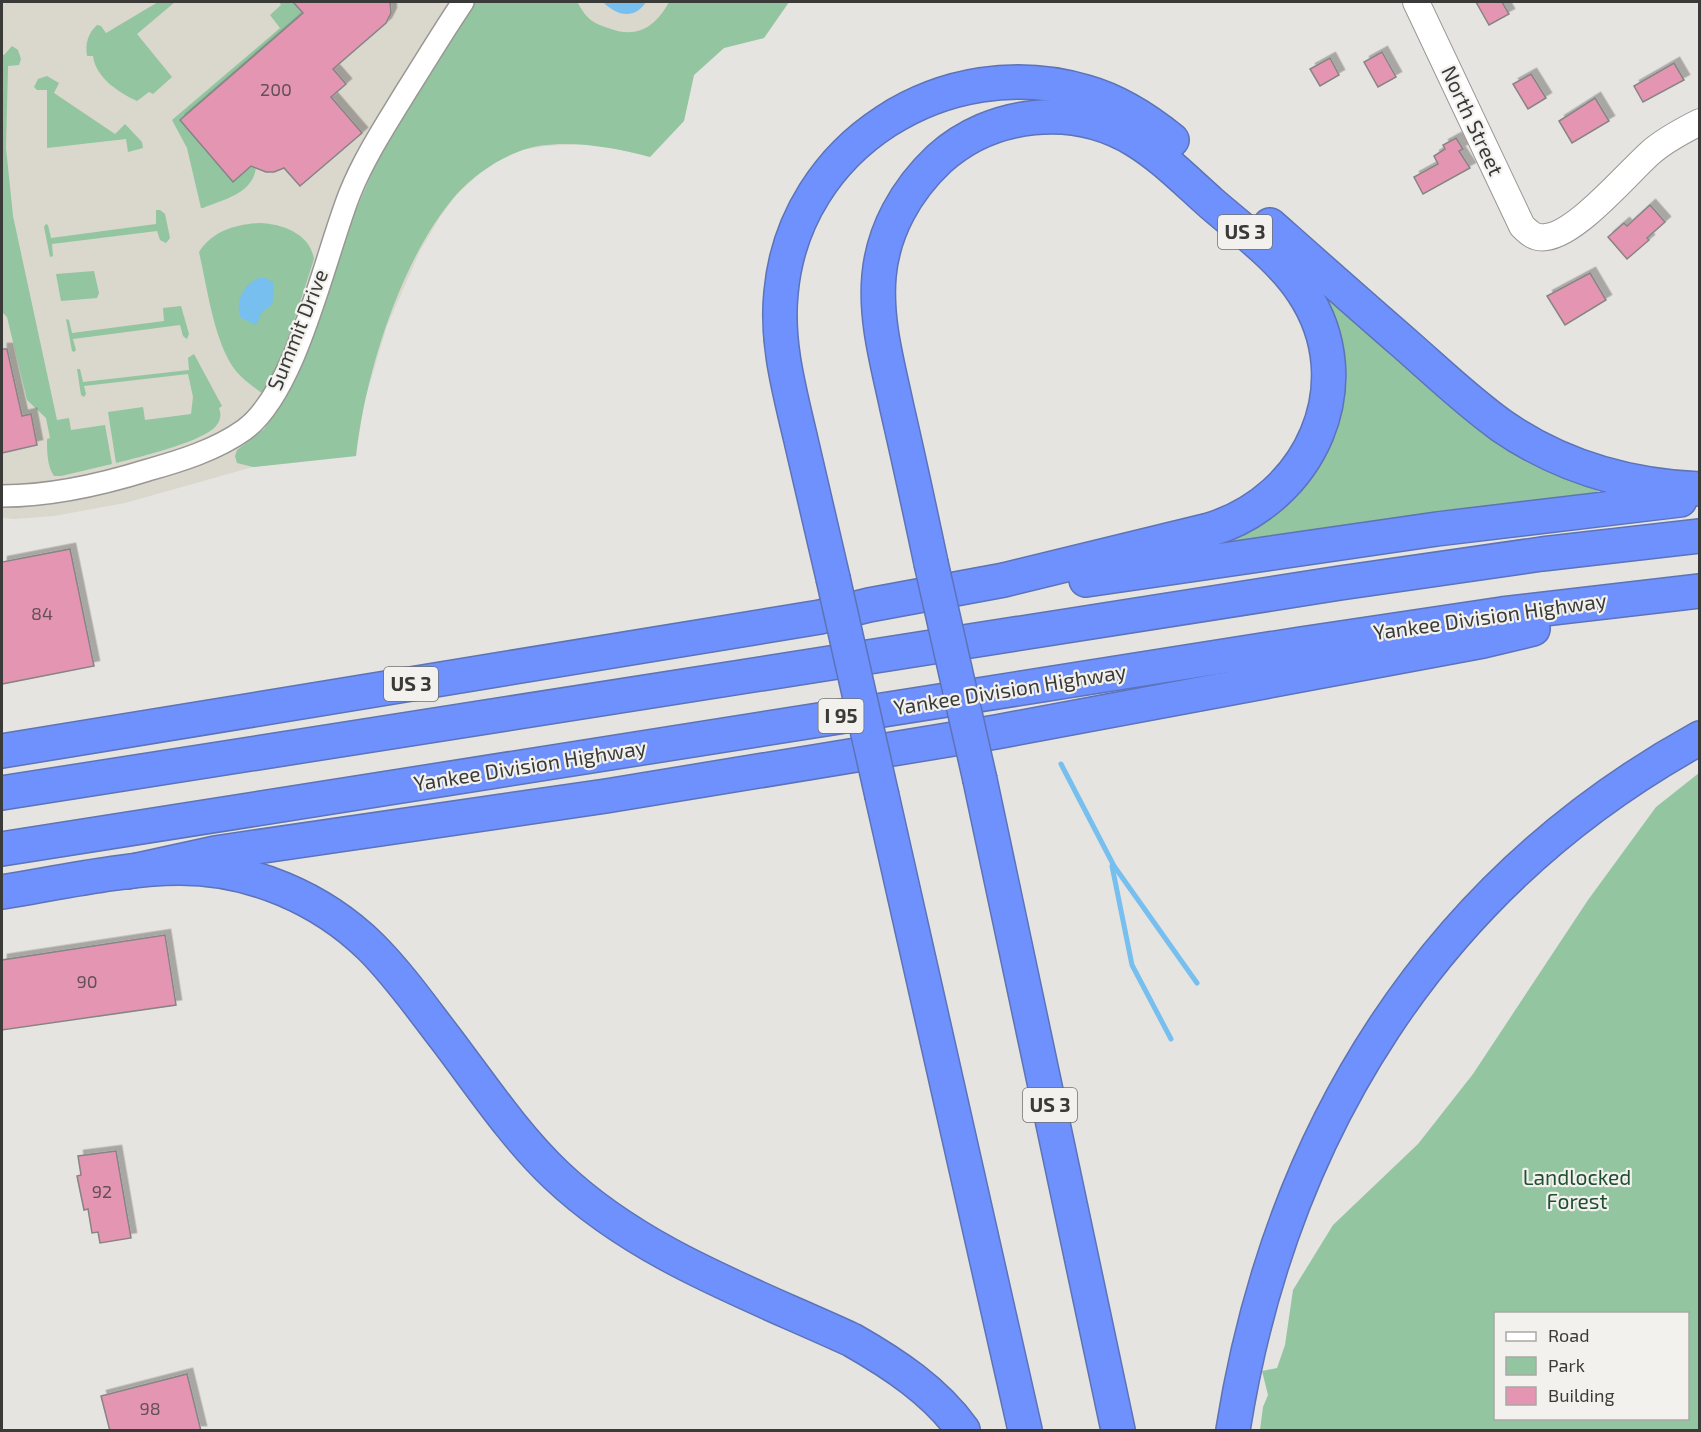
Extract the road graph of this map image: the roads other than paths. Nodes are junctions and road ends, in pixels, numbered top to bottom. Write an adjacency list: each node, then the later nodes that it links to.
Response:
1 (463, 2): 5 (street, Summit Drive)
2 (1416, 2): 3 (street, North Street)
3 (1700, 122)
4 (1700, 489): 17 (highway, bridge)
5 (2, 496)
6 (1700, 496): 9 (highway)
7 (1700, 536): 12 (highway)
8 (1691, 591): 13 (highway, Yankee Division Highway / I 95); 14 (highway)
9 (820, 617): 11 (highway, US 3); 18 (highway, US 3, bridge)
10 (1700, 738): 19 (highway)
11 (2, 750)
12 (2, 793)
13 (2, 849)
14 (128, 872): 15 (highway); 16 (highway)
15 (2, 892)
16 (963, 1431)
17 (1025, 1431)
18 (1118, 1431)
19 (1233, 1431)

